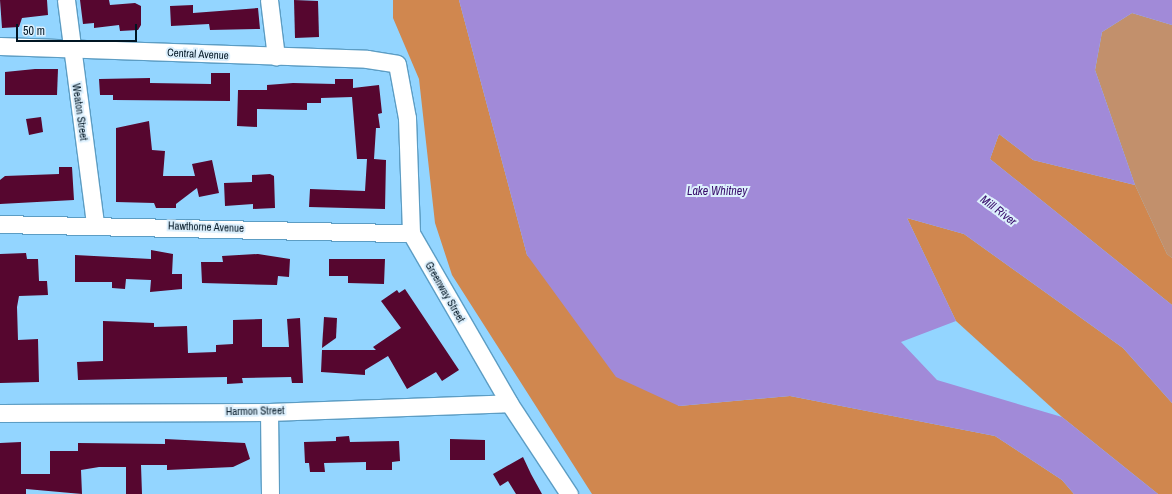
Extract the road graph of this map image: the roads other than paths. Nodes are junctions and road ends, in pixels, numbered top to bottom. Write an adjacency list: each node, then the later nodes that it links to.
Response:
1 (66, 0): 4 (street, Weaton Street)
2 (269, 0): 5 (street)
3 (0, 46): 4 (street, Central Avenue)
4 (72, 48): 5 (street, Central Avenue); 8 (street, Weaton Street)
5 (276, 57): 6 (street, Central Avenue)
6 (397, 64): 9 (street, Greenway Street)
7 (0, 224): 8 (street, Hawthorne Avenue)
8 (95, 224): 9 (street, Hawthorne Avenue)
9 (411, 233): 10 (street, Greenway Street)
10 (510, 403): 12 (street, Harmon Street); 14 (street, Greenway Street)
11 (0, 412): 12 (street, Harmon Street)
12 (269, 412): 13 (street)
13 (270, 494)
14 (569, 494)

